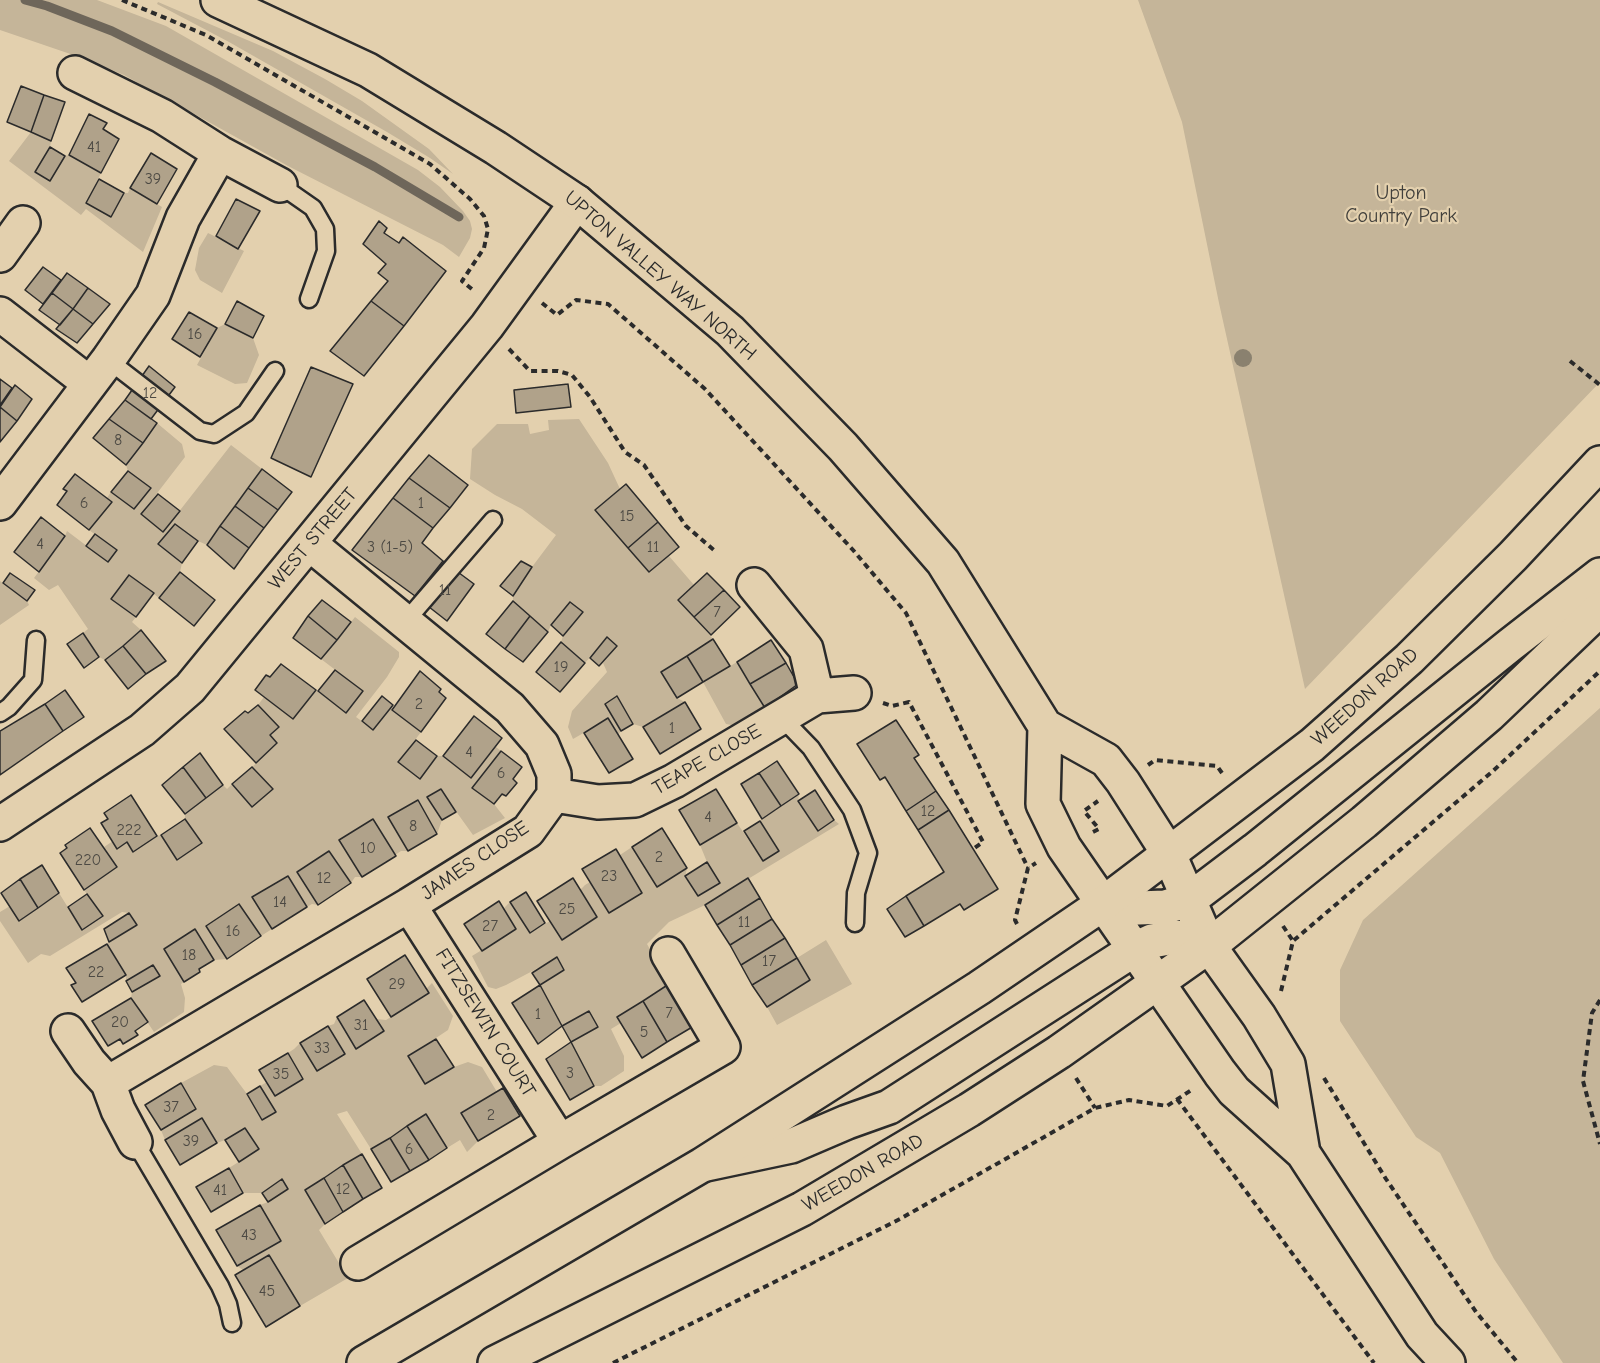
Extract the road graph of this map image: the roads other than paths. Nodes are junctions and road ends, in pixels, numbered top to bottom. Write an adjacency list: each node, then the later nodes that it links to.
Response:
1 (218, 0): 5 (main road, UPTON VALLEY WAY NORTH)
2 (75, 73): 3 (main road)
3 (220, 153): 4 (main road); 11 (main road)
4 (280, 185): 8 (lane)
5 (577, 202): 15 (main road, WEST STREET); 25 (main road, UPTON VALLEY WAY NORTH)
6 (23, 223): 7 (main road)
7 (0, 255)
8 (309, 299)
9 (0, 314): 11 (main road)
10 (275, 371): 11 (lane)
11 (98, 372): 13 (main road)
12 (1600, 463): 28 (main road, WEEDON ROAD)
13 (0, 503)
14 (493, 520): 19 (lane)
15 (310, 544): 19 (main road); 27 (main road, WEST STREET)
16 (1600, 575): 29 (main road)
17 (754, 585): 22 (main road)
18 (1600, 609): 33 (main road, WEEDON ROAD)
19 (405, 622): 26 (main road)
20 (36, 640): 23 (lane)
21 (854, 693): 22 (main road, TEAPE CLOSE)
22 (817, 696): 24 (main road, TEAPE CLOSE)
23 (0, 713)
24 (781, 717): 26 (main road, TEAPE CLOSE); 32 (lane)
25 (1045, 726): 28 (main road, UPTON VALLEY WAY NORTH); 30 (main road)
26 (554, 795): 31 (main road, JAMES CLOSE)
27 (0, 824)
28 (1169, 854): 29 (main road, UPTON VALLEY WAY NORTH); 30 (main road, WEEDON ROAD)
29 (1189, 900): 30 (main road); 33 (main road, UPTON VALLEY WAY NORTH)
30 (1104, 903): 34 (main road); 42 (main road, WEEDON ROAD)
31 (410, 905): 38 (main road, JAMES CLOSE); 40 (main road, FITZSEWIN COURT)
32 (855, 923)
33 (1209, 946): 34 (main road, WEEDON ROAD); 36 (main road, WEEDON ROAD); 41 (main road, UPTON VALLEY WAY NORTH)
34 (1135, 949): 36 (main road); 42 (main road, WEEDON ROAD)
35 (668, 954): 40 (main road)
36 (1158, 982): 41 (main road); 46 (main road, WEEDON ROAD)
37 (68, 1031): 38 (main road)
38 (108, 1083): 39 (main road)
39 (135, 1142): 44 (lane)
40 (560, 1142): 43 (main road)
41 (1303, 1154): 47 (main road)
42 (702, 1165): 45 (main road, WEEDON ROAD)
43 (358, 1263)
44 (232, 1323)
45 (364, 1363)
46 (495, 1363)
47 (1448, 1363)

